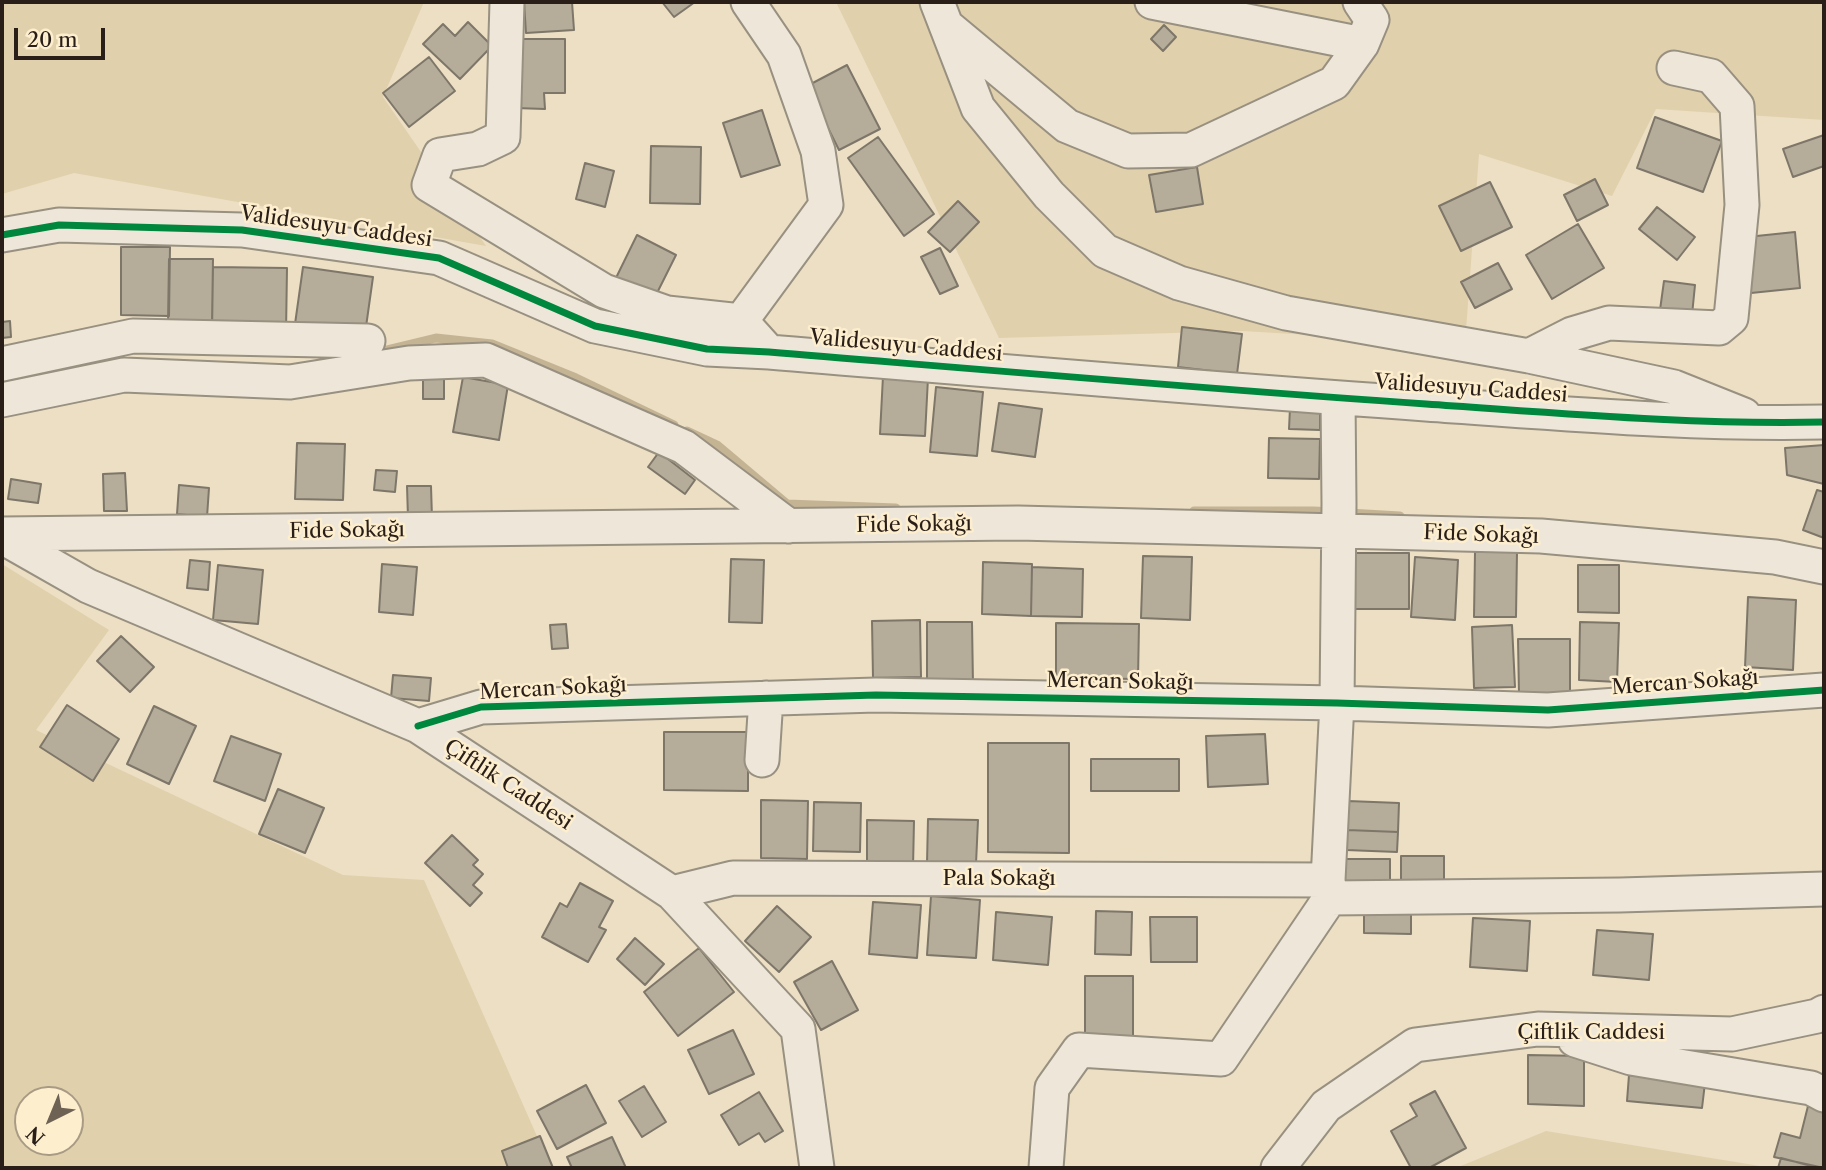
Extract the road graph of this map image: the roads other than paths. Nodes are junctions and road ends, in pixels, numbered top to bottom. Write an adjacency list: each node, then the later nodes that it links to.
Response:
1 (507, 2): 9 (street)
2 (748, 2): 9 (street)
3 (1152, 2): 6 (street)
4 (1360, 2): 6 (street)
5 (942, 14): 6 (street); 12 (street)
6 (1362, 44)
7 (1674, 68): 12 (street)
8 (2, 235): 11 (street, Validesuyu Caddesi)
9 (740, 321): 11 (street)
10 (368, 341): 13 (street)
11 (769, 352): 14 (street, Validesuyu Caddesi)
12 (1529, 356): 17 (street)
13 (2, 364)
14 (1338, 398): 17 (street, Validesuyu Caddesi); 18 (street)
15 (2, 400): 19 (street)
16 (1824, 422): 17 (street, Validesuyu Caddesi)
17 (1766, 424)
18 (1339, 517): 19 (street, Fide Sokağı); 21 (street, Fide Sokağı); 24 (street)
19 (789, 526): 20 (street, Fide Sokağı)
20 (2, 535): 25 (street, Çiftlik Caddesi)
21 (1824, 567)
22 (1824, 690): 24 (street, Mercan Sokağı)
23 (766, 698): 24 (street, Mercan Sokağı); 25 (street, Mercan Sokağı); 26 (street)
24 (1337, 704): 27 (street)
25 (418, 726): 29 (street, Çiftlik Caddesi)
26 (762, 760)
27 (1329, 889): 28 (street, Pala Sokağı); 29 (street, Pala Sokağı); 35 (street)
28 (1824, 889)
29 (672, 893): 34 (street, Çiftlik Caddesi)
30 (1824, 1012): 31 (street, Çiftlik Caddesi)
31 (1538, 1029): 32 (street); 33 (street, Çiftlik Caddesi)
32 (1824, 1095)
33 (1326, 1106): 36 (street, Çiftlik Caddesi); 37 (street)
34 (817, 1168)
35 (1046, 1168)
36 (1278, 1168)
37 (1308, 1168)

